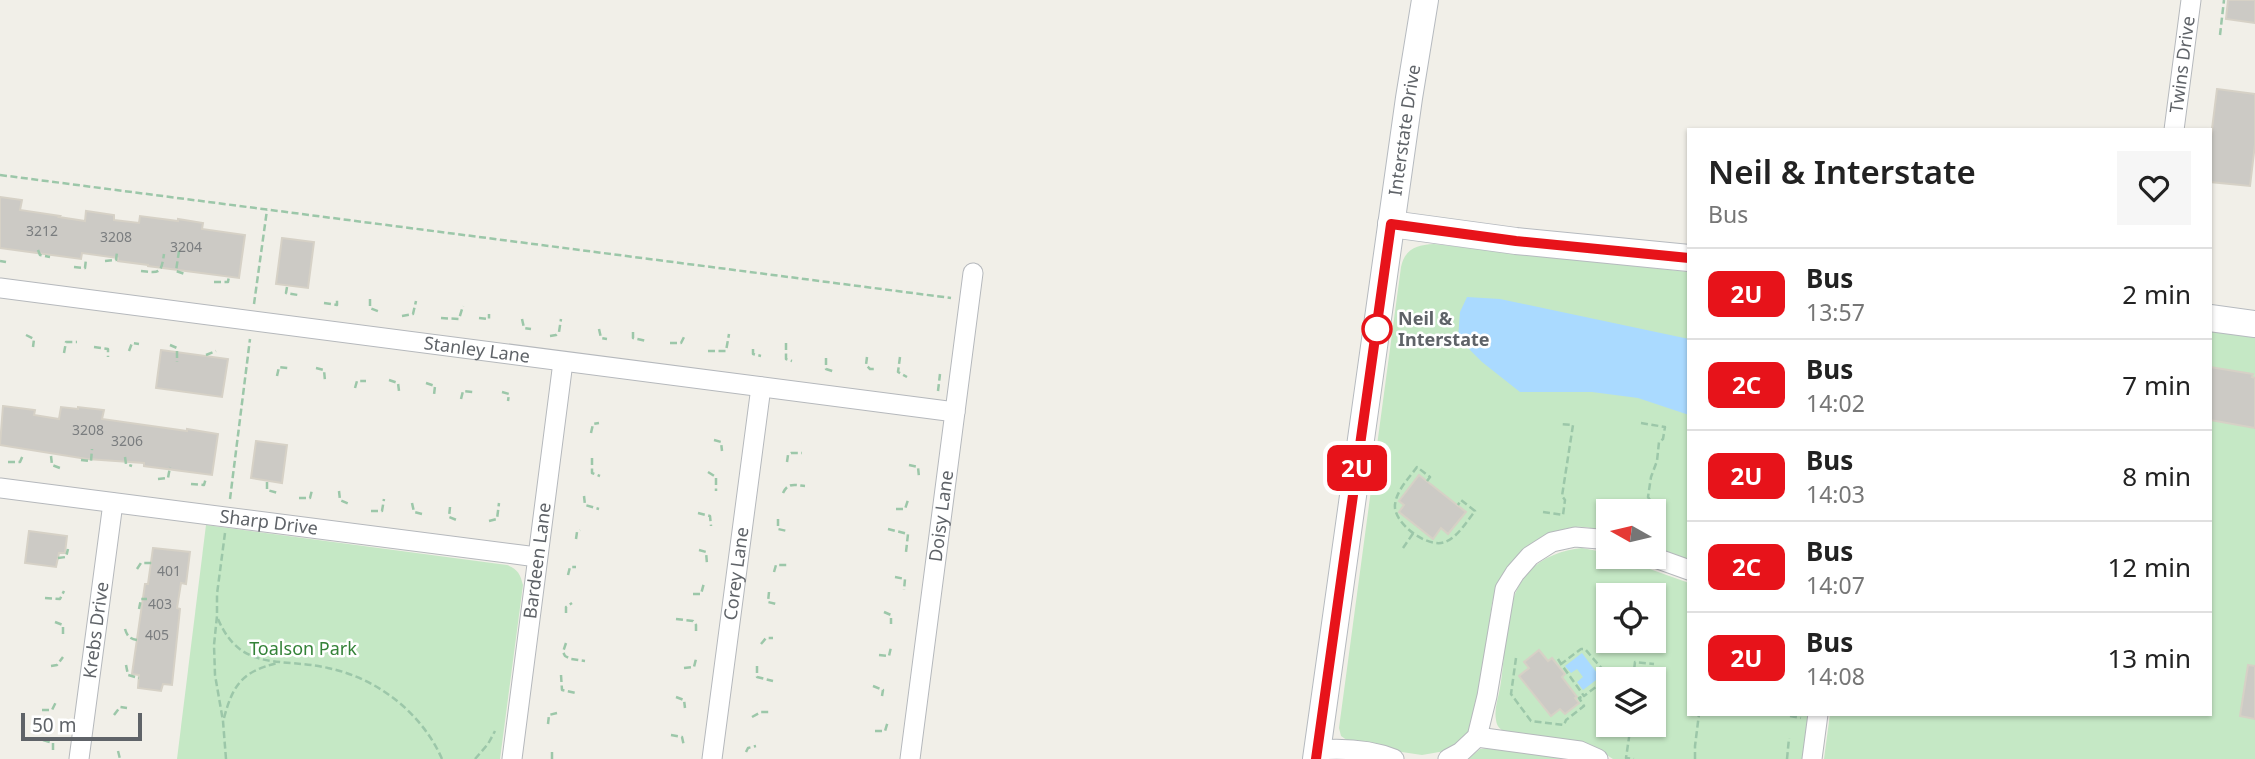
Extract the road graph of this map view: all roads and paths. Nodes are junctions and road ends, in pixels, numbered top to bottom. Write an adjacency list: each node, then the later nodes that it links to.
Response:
1 (1425, 0): 8 (main road, Interstate Drive)
2 (2191, 0): 5 (street, Twins Drive)
3 (2224, 0): 4 (path)
4 (2220, 35)
5 (2174, 128)
6 (0, 175): 7 (path)
7 (267, 209): 28 (path); 34 (path)
8 (1391, 224): 15 (main road); 249 (main road, Interstate Drive)
9 (38, 250): 13 (path)
10 (179, 251): 22 (path)
11 (117, 252): 17 (path)
12 (164, 254): 20 (path)
13 (50, 257)
14 (86, 258): 19 (path)
15 (1687, 258)
16 (0, 261): 18 (path)
17 (105, 261)
18 (6, 262)
19 (74, 267)
20 (141, 271)
21 (973, 273): 95 (street, Doisy Lane)
22 (186, 274)
23 (229, 276): 24 (path)
24 (214, 282)
25 (287, 287): 27 (path)
26 (0, 288): 74 (street, Stanley Lane)
27 (298, 295)
28 (951, 298)
29 (337, 299): 32 (path)
30 (370, 299): 35 (path)
31 (416, 301): 37 (path)
32 (324, 303)
33 (463, 306): 38 (path)
34 (254, 311)
35 (380, 312)
36 (489, 314): 39 (path)
37 (402, 316)
38 (441, 318)
39 (479, 318)
40 (2212, 318): 43 (main road)
41 (522, 319): 44 (path)
42 (561, 319): 50 (path)
43 (2255, 324)
44 (531, 329)
45 (599, 329): 52 (path)
46 (251, 331): 138 (path)
47 (633, 332): 53 (path)
48 (729, 334): 64 (path)
49 (26, 335): 60 (path)
50 (550, 336)
51 (684, 337): 55 (path)
52 (607, 339)
53 (646, 341)
54 (77, 342): 65 (path)
55 (670, 343)
56 (786, 343): 72 (path)
57 (139, 344): 62 (path)
58 (170, 345): 73 (path)
59 (94, 346): 70 (path)
60 (33, 347)
61 (753, 349): 67 (path)
62 (129, 351)
63 (216, 351): 66 (path)
64 (708, 351)
65 (64, 353)
66 (206, 355)
67 (761, 356)
68 (867, 357): 77 (path)
69 (900, 357): 81 (path)
70 (108, 358)
71 (827, 358): 78 (path)
72 (792, 361)
73 (177, 362)
74 (564, 362): 86 (street, Stanley Lane); 163 (street, Bardeen Lane)
75 (288, 368): 80 (path)
76 (316, 368): 83 (path)
77 (875, 369)
78 (835, 372)
79 (941, 372): 92 (path)
80 (277, 376)
81 (907, 377)
82 (389, 380): 88 (path)
83 (325, 381)
84 (366, 381): 87 (path)
85 (426, 383): 91 (path)
86 (761, 387): 95 (street, Stanley Lane); 257 (street, Corey Lane)
87 (355, 388)
88 (398, 391)
89 (473, 392): 93 (path)
90 (502, 392): 94 (path)
91 (434, 395)
92 (937, 397)
93 (461, 399)
94 (508, 401)
95 (955, 412): 258 (street, Doisy Lane)
96 (599, 423): 99 (path)
97 (1641, 423): 133 (path)
98 (1560, 424): 145 (path)
99 (591, 433)
100 (714, 440): 102 (path)
101 (92, 449): 108 (path)
102 (722, 451)
103 (803, 453): 110 (path)
104 (23, 455): 109 (path)
105 (51, 456): 114 (path)
106 (125, 457): 112 (path)
107 (592, 458): 116 (path)
108 (81, 460)
109 (8, 462)
110 (787, 462)
111 (909, 465): 117 (path)
112 (132, 466)
113 (170, 467): 119 (path)
114 (60, 468)
115 (708, 472): 127 (path)
116 (600, 476)
117 (919, 477)
118 (205, 478): 122 (path)
119 (158, 479)
120 (1427, 481): 156 (path)
121 (267, 482): 129 (path)
122 (191, 485)
123 (805, 486): 128 (path)
124 (0, 488): 135 (street, Sharp Drive)
125 (312, 490): 131 (path)
126 (340, 491): 139 (path)
127 (716, 491)
128 (783, 493)
129 (278, 494)
130 (584, 496): 142 (path)
131 (299, 498)
132 (384, 499): 144 (path)
133 (1649, 499)
134 (908, 500): 143 (path)
135 (113, 503): 163 (street, Sharp Drive); 250 (street, Krebs Drive)
136 (412, 503): 147 (path)
137 (499, 503): 149 (path)
138 (229, 504)
139 (349, 504)
140 (1458, 505): 156 (path)
141 (450, 508): 150 (path)
142 (599, 509)
143 (896, 509)
144 (371, 511)
145 (1543, 512)
146 (698, 513): 151 (path)
147 (422, 514)
148 (778, 519): 155 (path)
149 (489, 521)
150 (459, 522)
151 (711, 526)
152 (888, 529): 162 (path)
153 (226, 530): 187 (path)
154 (580, 530): 157 (path)
155 (787, 531)
156 (1414, 532): 159 (path)
157 (576, 539)
158 (1596, 539): 239 (street)
159 (1403, 548)
160 (68, 549): 164 (path)
161 (699, 550): 167 (path)
162 (906, 552)
163 (537, 557): 255 (street, Bardeen Lane)
164 (58, 558)
165 (152, 562): 170 (path)
166 (1666, 562): 171 (street)
167 (707, 564)
168 (788, 565): 172 (path)
169 (576, 567): 173 (path)
170 (137, 569)
171 (1687, 569)
172 (774, 572)
173 (568, 575)
174 (895, 577): 176 (path)
175 (704, 583): 179 (path)
176 (904, 590)
177 (64, 591): 180 (path)
178 (769, 592): 183 (path)
179 (692, 594)
180 (45, 598)
181 (147, 598): 184 (path)
182 (572, 603): 186 (path)
183 (776, 604)
184 (139, 609)
185 (884, 612): 190 (path)
186 (566, 613)
187 (217, 615): 205 (path); 234 (path)
188 (676, 619): 192 (path)
189 (55, 622): 193 (path)
190 (891, 624)
191 (125, 629): 195 (path)
192 (696, 632)
193 (64, 634)
194 (774, 638): 197 (path)
195 (137, 640)
196 (566, 643): 204 (path)
197 (761, 644)
198 (891, 647): 199 (path)
199 (879, 655)
200 (63, 657): 209 (path)
201 (1516, 658): 221 (path)
202 (696, 659): 212 (path)
203 (1558, 659): 206 (path)
204 (585, 661)
205 (279, 663): 234 (path); 253 (path)
206 (1561, 664): 214 (path); 221 (path)
207 (1654, 664): 211 (path)
208 (126, 665): 215 (path)
209 (51, 666)
210 (757, 666): 217 (path)
211 (1634, 667)
212 (684, 668)
213 (561, 675): 219 (path)
214 (1570, 677): 216 (path); 221 (path)
215 (139, 678)
216 (1566, 680)
217 (773, 681)
218 (873, 687): 220 (path)
219 (576, 693)
220 (882, 696)
221 (1584, 696)
222 (676, 697): 225 (path)
223 (57, 702): 226 (path)
224 (127, 708): 229 (path)
225 (685, 708)
226 (42, 710)
227 (769, 712): 232 (path)
228 (557, 713): 235 (path)
229 (114, 715)
230 (1699, 716): 263 (path)
231 (1818, 716): 265 (street)
232 (752, 718)
233 (888, 721): 237 (path)
234 (223, 722): 252 (path)
235 (548, 724)
236 (495, 731): 254 (path)
237 (874, 731)
238 (671, 735): 243 (path)
239 (1477, 737): 260 (street); 261 (street)
240 (1629, 737): 262 (path)
241 (1789, 738): 264 (path)
242 (43, 740): 248 (path)
243 (684, 746)
244 (756, 746): 247 (path)
245 (118, 751): 251 (path)
246 (552, 752): 256 (path)
247 (746, 752)
248 (53, 753)
249 (1322, 756): 259 (street)
250 (79, 759)
251 (120, 759)
252 (226, 759)
253 (442, 759)
254 (475, 759)
255 (512, 759)
256 (552, 759)
257 (712, 759)
258 (910, 759)
259 (1394, 759)
260 (1448, 759)
261 (1598, 759)
262 (1634, 759)
263 (1695, 759)
264 (1787, 759)
265 (1812, 759)

